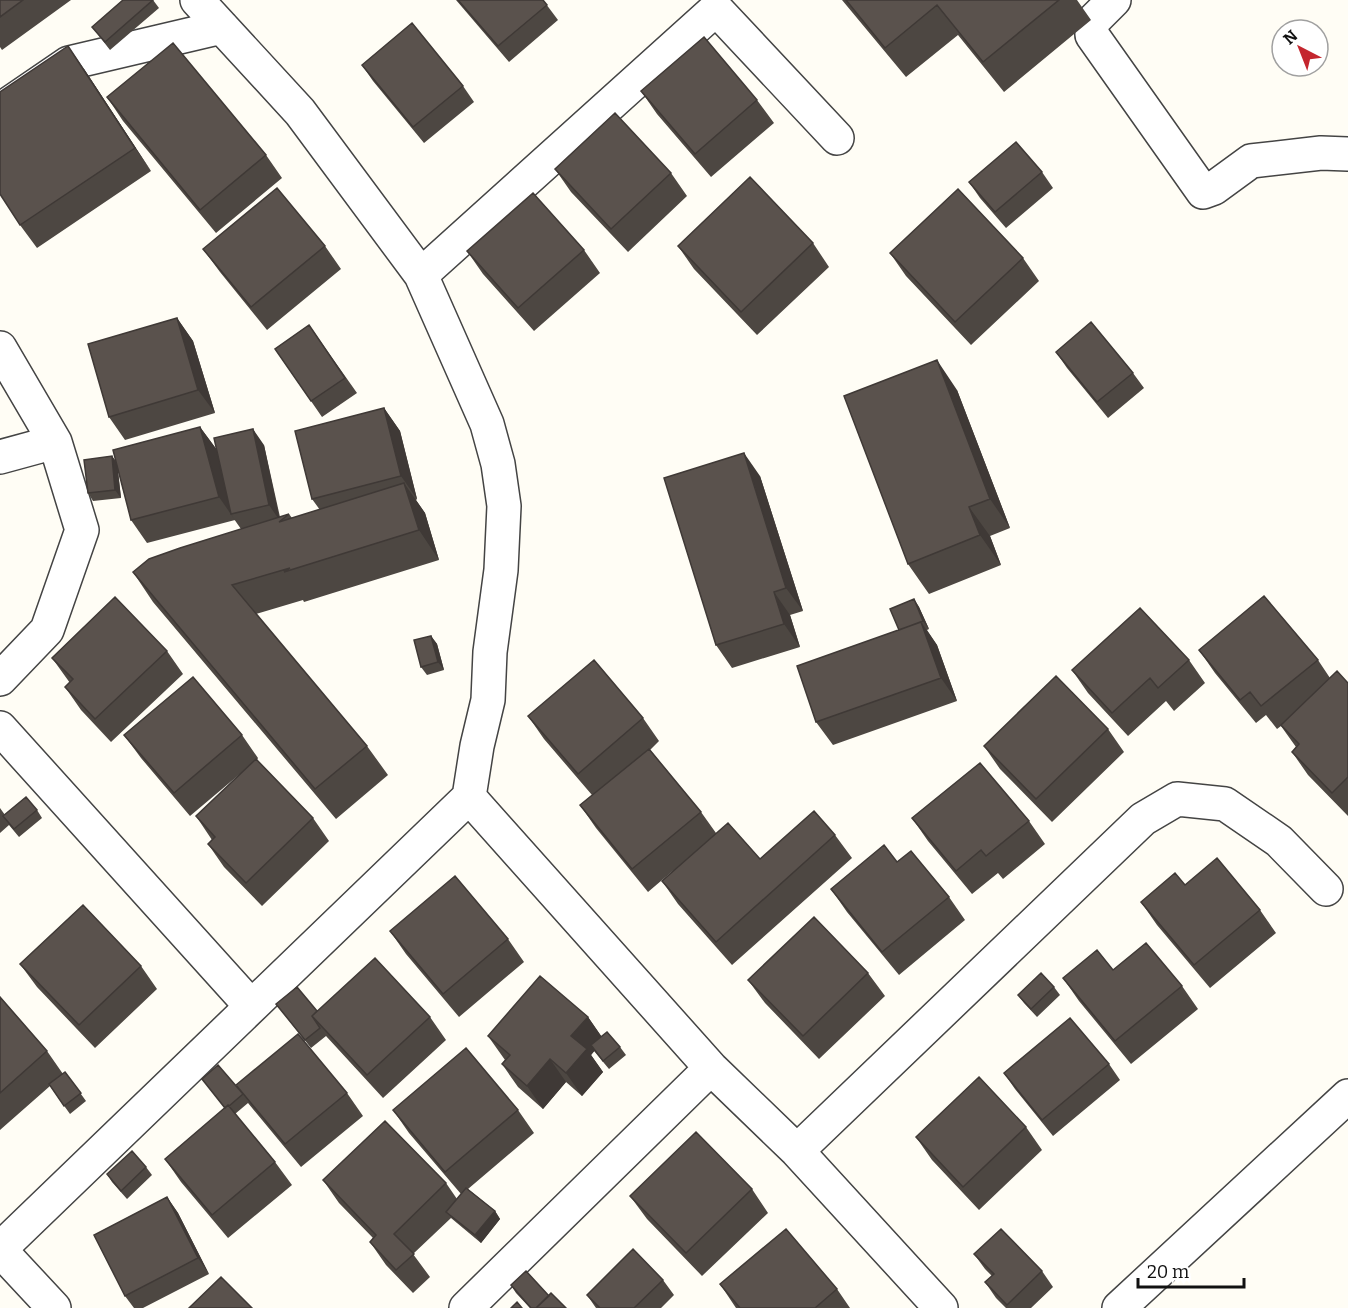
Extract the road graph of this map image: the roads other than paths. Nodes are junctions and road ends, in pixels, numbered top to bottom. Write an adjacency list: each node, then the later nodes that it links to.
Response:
1 (197, 0): 3 (street)
2 (1114, 0): 6 (street)
3 (222, 27): 4 (street); 7 (street)
4 (0, 110)
5 (837, 138): 7 (street)
6 (1348, 154)
7 (421, 275): 13 (street)
8 (0, 348): 9 (street)
9 (55, 442): 10 (street); 11 (street)
10 (0, 457)
11 (0, 679)
12 (0, 728): 15 (street)
13 (469, 797): 15 (street); 16 (street)
14 (1326, 889): 18 (street)
15 (251, 1006): 19 (street)
16 (711, 1068): 18 (street); 21 (street)
17 (1348, 1096): 23 (street)
18 (797, 1151): 22 (street)
19 (0, 1249): 20 (street)
20 (54, 1308)
21 (466, 1308)
22 (941, 1308)
23 (1119, 1308)

